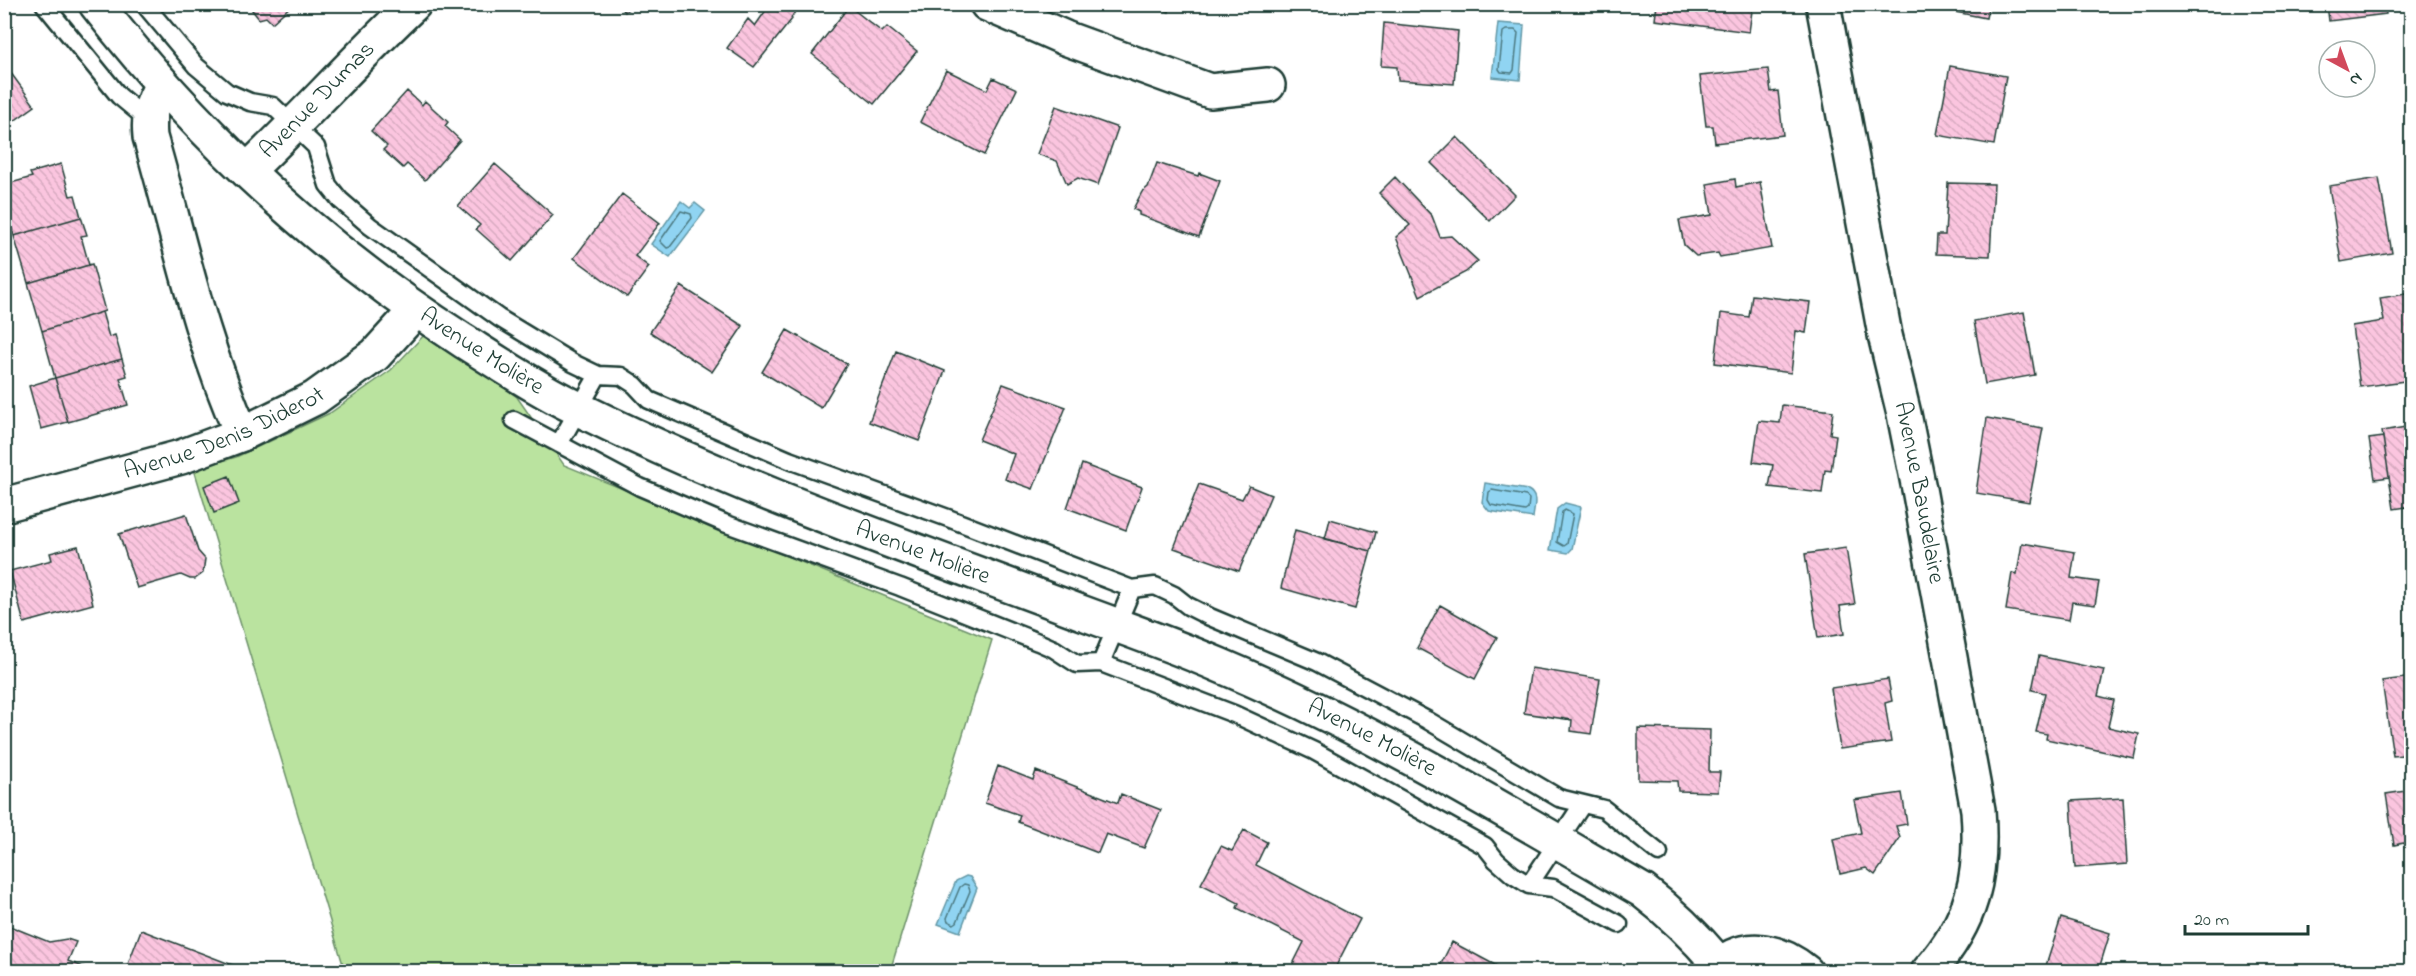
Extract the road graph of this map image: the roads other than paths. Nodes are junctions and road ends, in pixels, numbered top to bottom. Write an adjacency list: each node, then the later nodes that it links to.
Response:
1 (44, 4): 9 (lane)
2 (96, 4): 7 (street, Avenue Molière)
3 (144, 4): 10 (lane)
4 (414, 4): 10 (street, Avenue Dumas)
5 (987, 4): 8 (street)
6 (1823, 4): 29 (street, Avenue Baudelaire)
7 (162, 85): 9 (street); 11 (street, Avenue Molière)
8 (1268, 85)
9 (148, 120): 16 (street)
10 (293, 127): 11 (street, Avenue Dumas); 13 (lane)
11 (247, 171): 12 (street, Avenue Molière)
12 (416, 310): 14 (street, Avenue Molière); 16 (street, Avenue Denis Diderot)
13 (598, 375): 14 (lane); 19 (lane)
14 (578, 408): 17 (lane); 20 (street, Avenue Molière)
15 (514, 420): 17 (lane)
16 (242, 434): 18 (street, Avenue Denis Diderot)
17 (559, 444): 21 (lane)
18 (4, 506)
19 (1132, 589): 20 (lane); 22 (lane)
20 (1118, 626): 21 (lane); 23 (street, Avenue Molière)
21 (1101, 663): 25 (lane)
22 (1582, 805): 23 (lane); 24 (lane)
23 (1558, 842): 25 (lane); 27 (street, Avenue Molière)
24 (1659, 853)
25 (1530, 885): 26 (lane)
26 (1620, 924)
27 (1716, 968): 28 (street, Avenue Molière)
28 (1806, 972)
29 (1928, 972)

